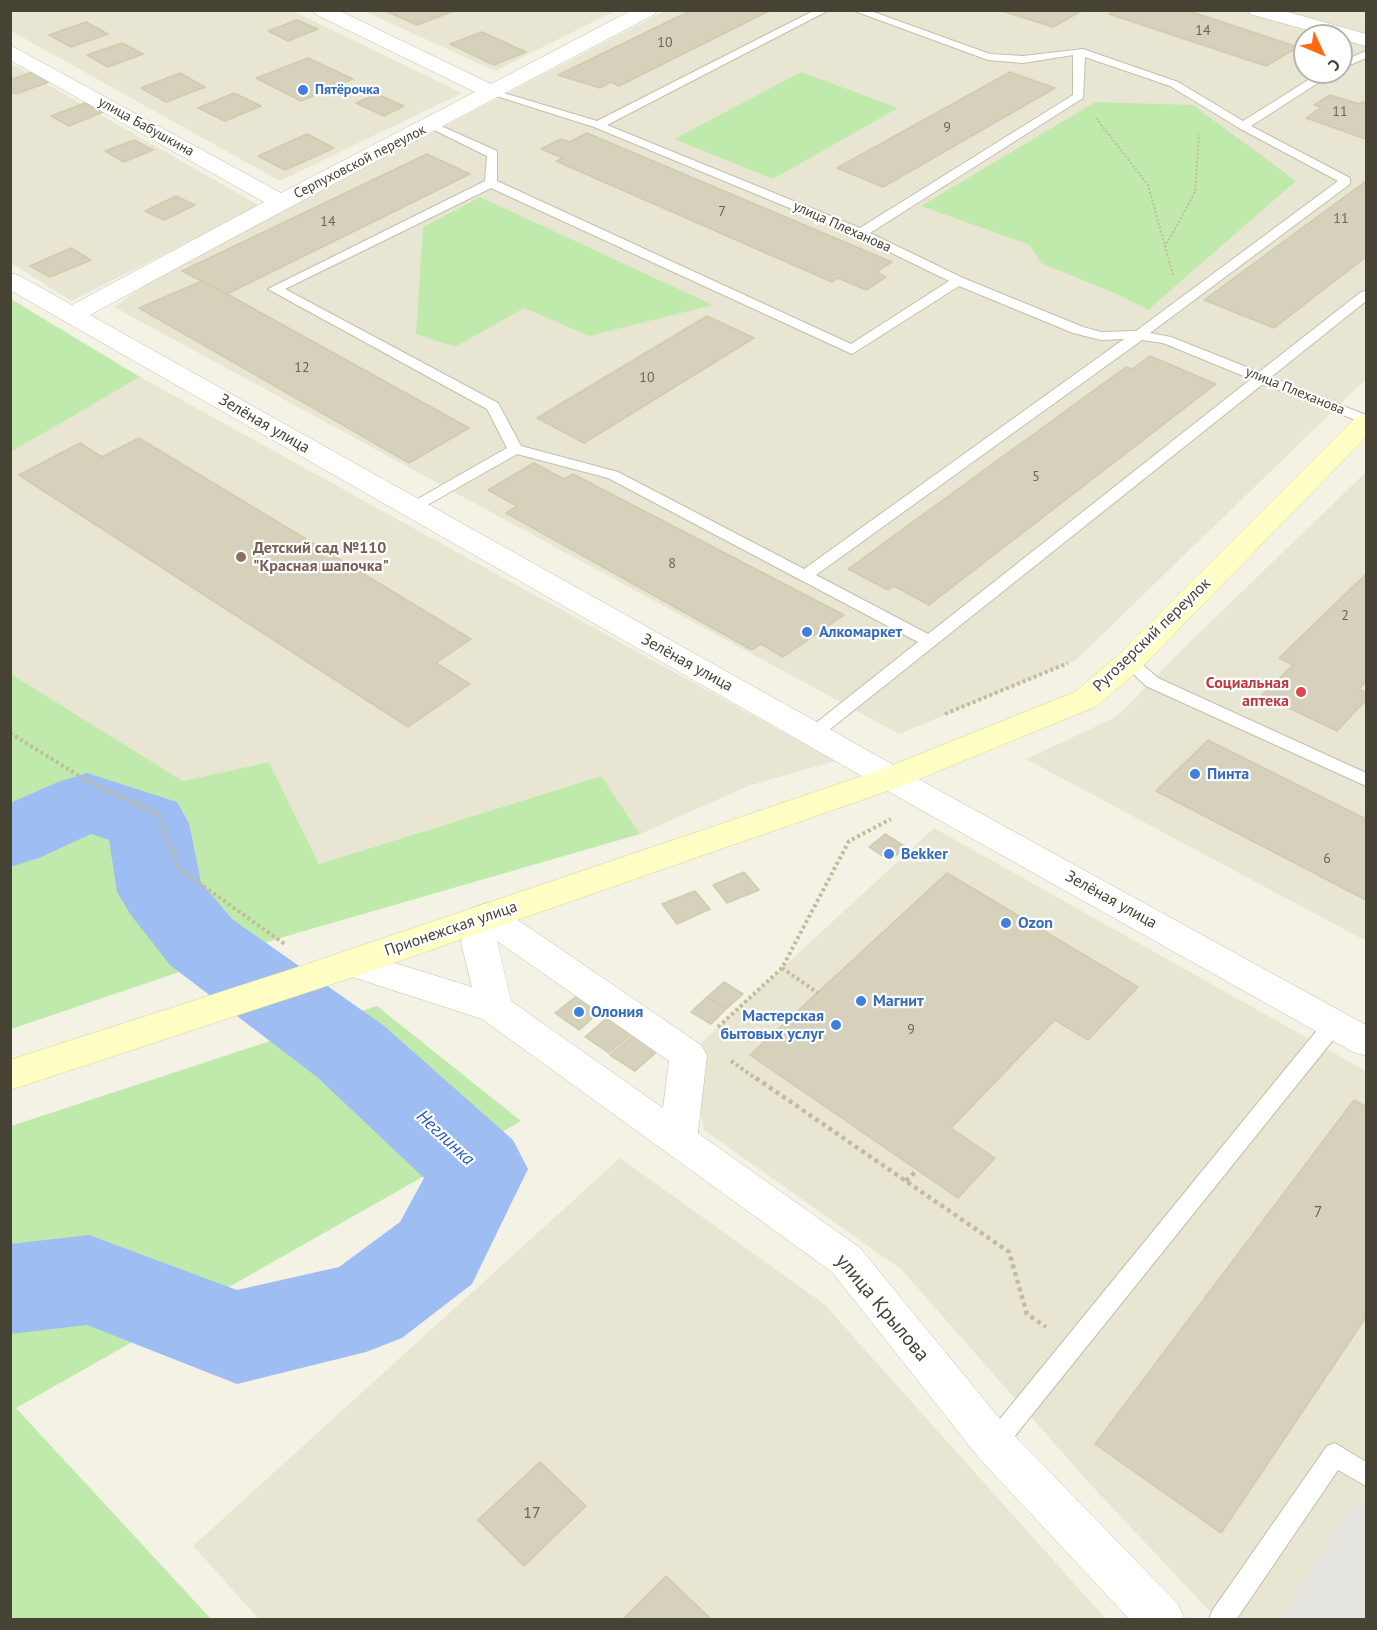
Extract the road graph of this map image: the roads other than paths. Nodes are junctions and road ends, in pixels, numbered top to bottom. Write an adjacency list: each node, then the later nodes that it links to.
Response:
1 (322, 10): 10 (street, улица Плеханова)
2 (648, 10): 10 (street, Серпуховской переулок)
3 (824, 10): 12 (lane)
4 (856, 10): 8 (lane)
5 (1257, 10): 6 (street)
6 (1366, 40)
7 (10, 51): 15 (street, улица Бабушкина)
8 (1079, 51): 13 (lane); 16 (lane)
9 (1310, 84): 13 (lane)
10 (493, 93): 11 (street, Серпуховской переулок); 12 (lane, улица Плеханова)
11 (432, 125): 14 (lane); 15 (street, Серпуховской переулок)
12 (598, 125): 16 (lane, улица Плеханова)
13 (1243, 126): 21 (lane)
14 (490, 183): 18 (lane); 24 (lane)
15 (281, 202): 20 (street, Серпуховской переулок)
16 (861, 233): 18 (lane, улица Плеханова)
17 (10, 280): 20 (street, Зелёная улица)
18 (958, 281): 21 (lane, улица Плеханова)
19 (1366, 295): 22 (lane)
20 (71, 315): 25 (street, Зелёная улица)
21 (1139, 335): 22 (lane, улица Плеханова); 26 (lane)
22 (1263, 378): 23 (lane, улица Плеханова); 27 (lane)
23 (1366, 421): 28 (main road, Ругозерский переулок)
24 (515, 449): 25 (lane); 26 (lane)
25 (412, 508): 29 (street, Зелёная улица)
26 (806, 574): 27 (lane)
27 (929, 641): 29 (lane)
28 (1129, 662): 30 (lane); 31 (main road, Ругозерский переулок)
29 (813, 734): 31 (street, Зелёная улица)
30 (1364, 776)
31 (891, 778): 32 (main road, Прионежская улица); 35 (street, Зелёная улица)
32 (487, 916): 33 (main road, Прионежская улица); 34 (street); 38 (street)
33 (338, 968): 34 (street, улица Крылова); 37 (main road, Прионежская улица)
34 (495, 1009): 38 (street, улица Крылова)
35 (1334, 1024): 36 (street, Зелёная улица); 39 (lane)
36 (1366, 1042)
37 (21, 1072)
38 (678, 1140): 39 (street, улица Крылова)
39 (994, 1444): 41 (street, улица Крылова)
40 (1366, 1475): 42 (lane)
41 (1162, 1620)
42 (1221, 1620)

